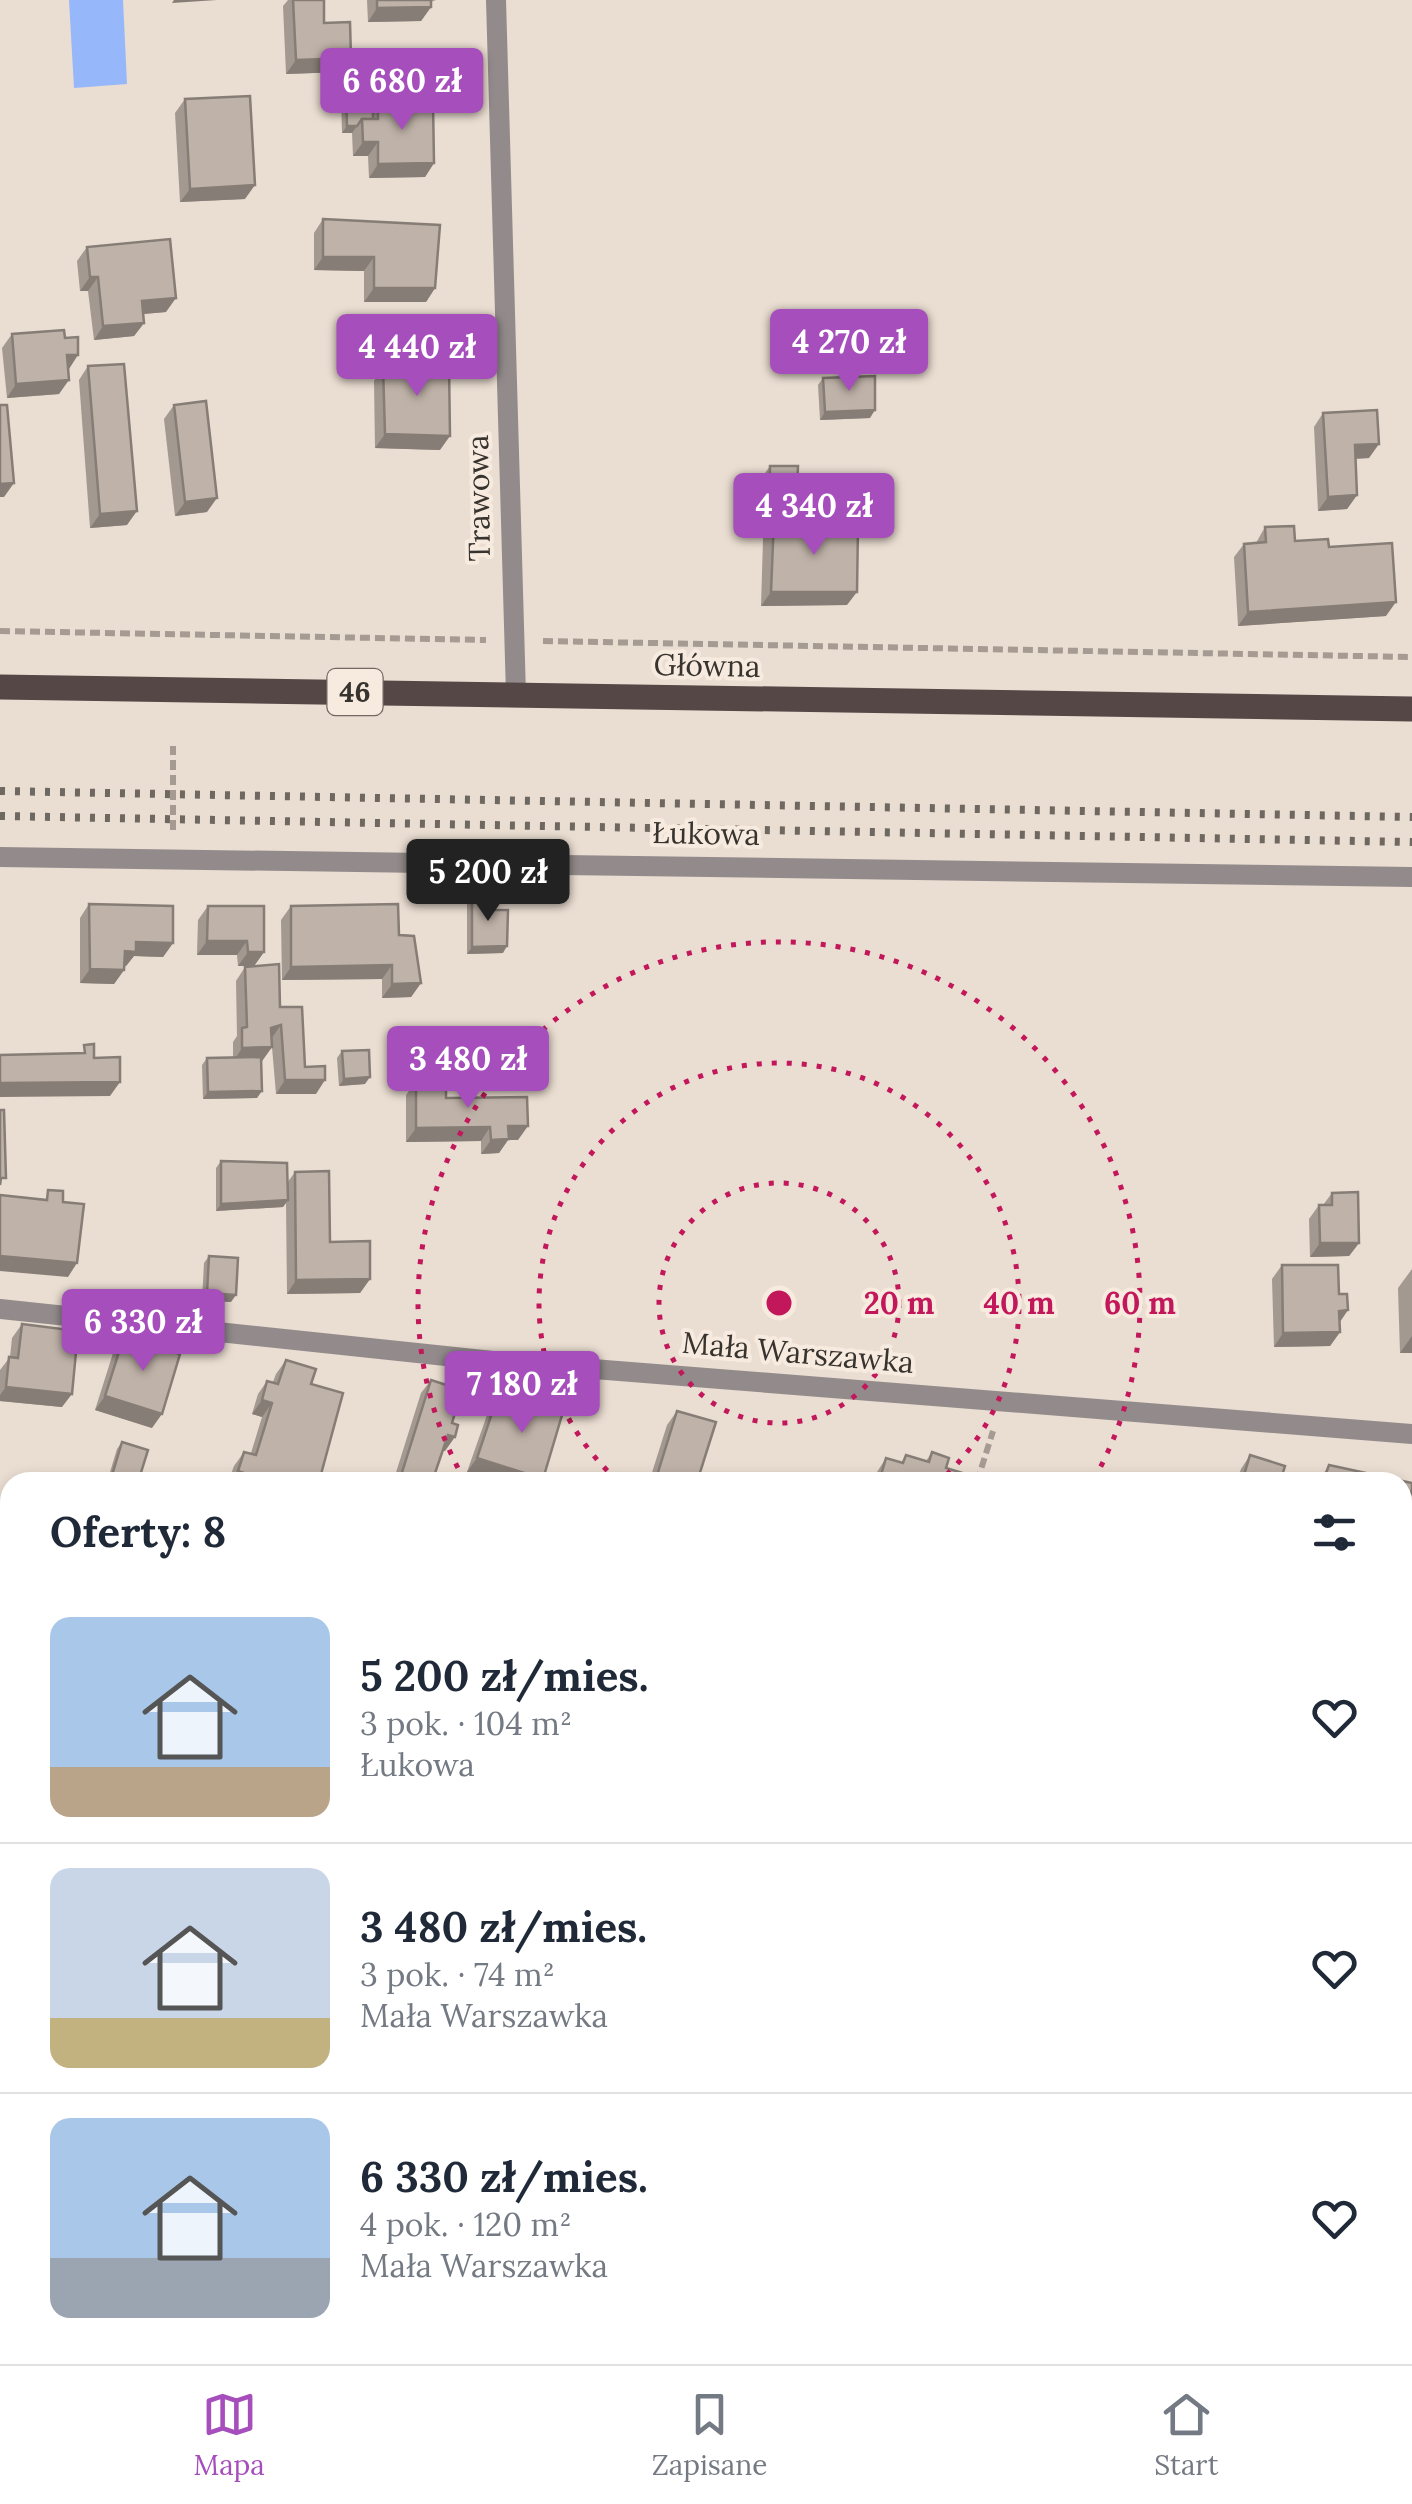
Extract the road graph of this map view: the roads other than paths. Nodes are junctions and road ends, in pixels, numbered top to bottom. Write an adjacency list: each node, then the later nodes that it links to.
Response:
1 (496, 0): 3 (street, Trawowa)
2 (0, 687): 3 (main road, Główna / 46)
3 (516, 694): 4 (main road, Główna / 46)
4 (1412, 709)
5 (0, 857): 6 (street, Łukowa)
6 (1412, 876)
7 (0, 1309): 8 (street, Mała Warszawka)
8 (1412, 1434)

